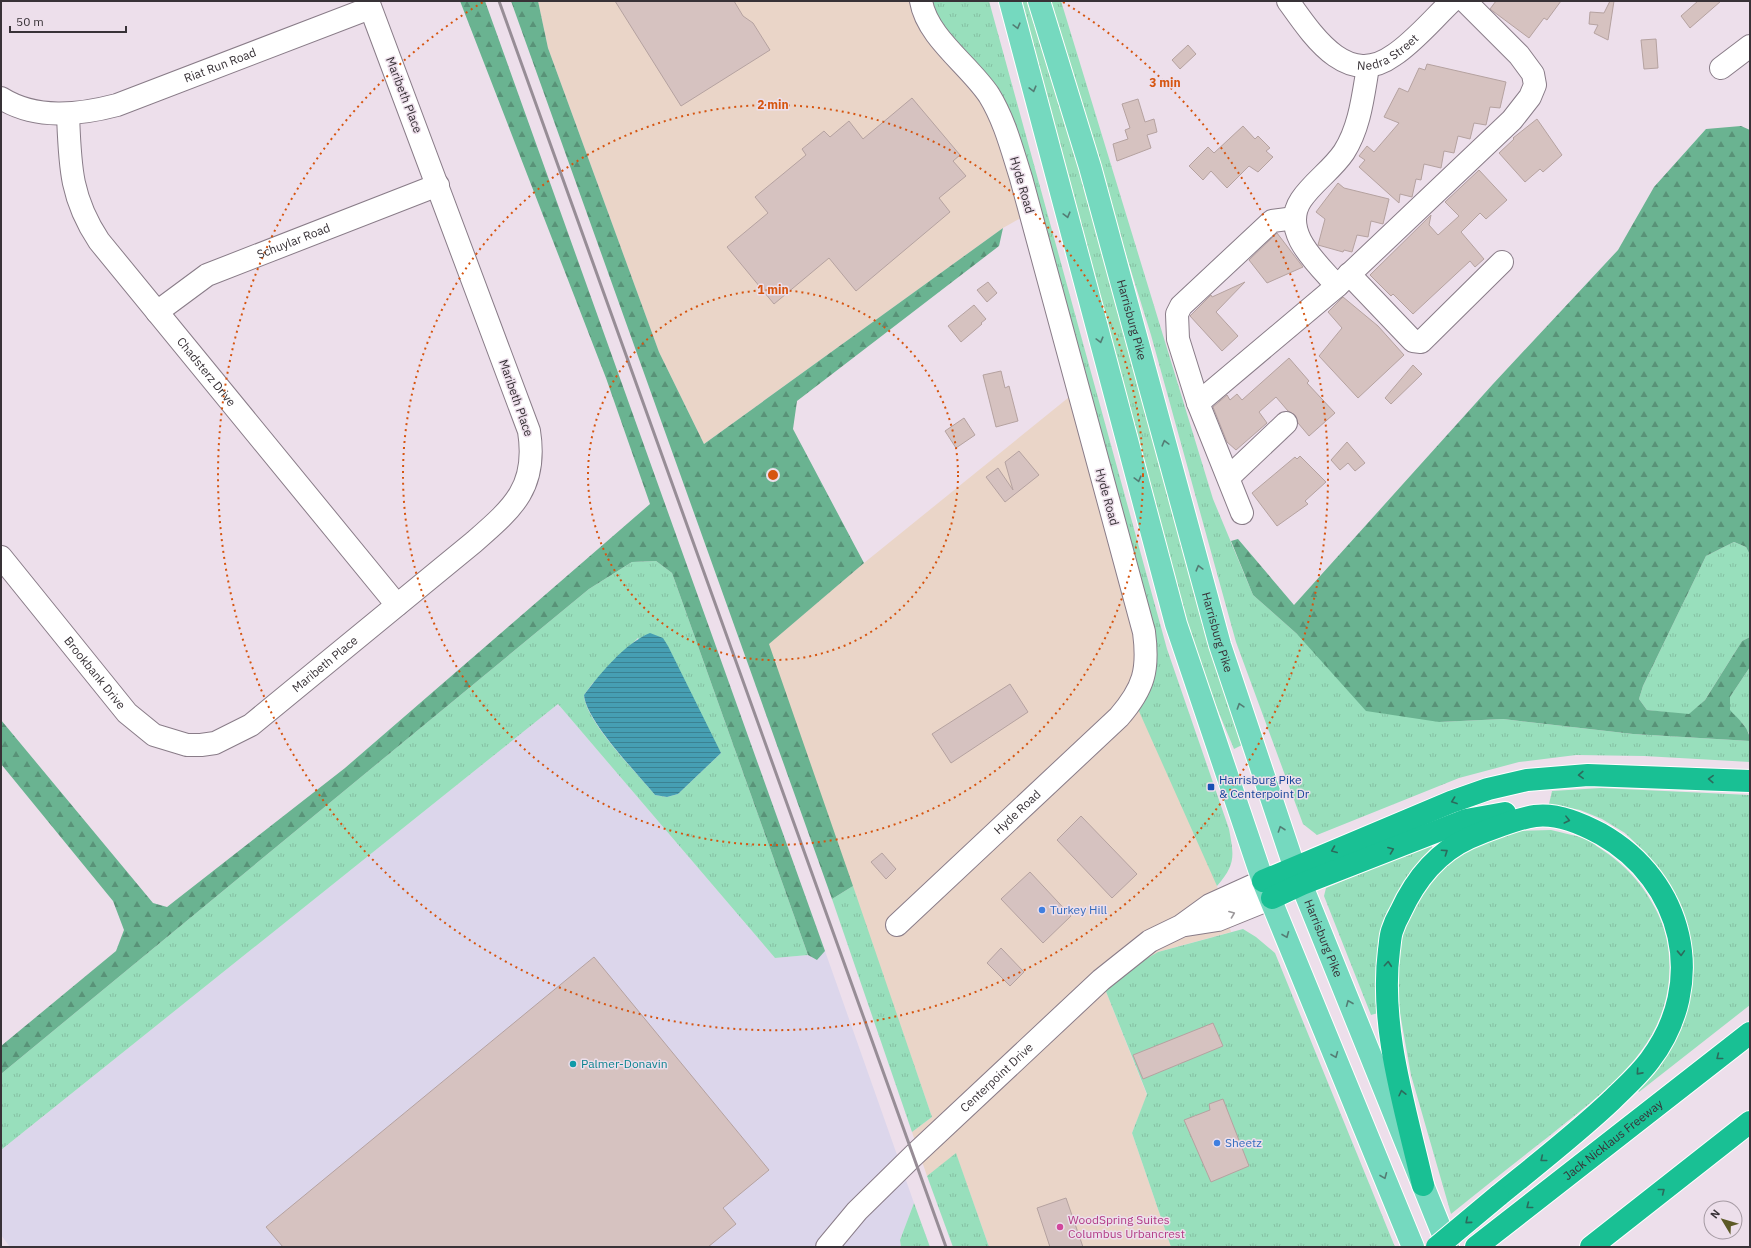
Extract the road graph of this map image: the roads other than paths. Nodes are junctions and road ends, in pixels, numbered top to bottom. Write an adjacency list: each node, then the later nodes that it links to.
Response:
1 (921, 1): 29 (street, Hyde Road)
2 (1010, 1): 28 (main road, one-way to 28)
3 (1039, 1): 27 (main road, Harrisburg Pike, one-way to 3)
4 (1288, 1): 9 (street, Nedra Street)
5 (1452, 1): 9 (street, Nedra Street)
6 (369, 4): 12 (street, Riat Run Road); 13 (street, Maribeth Place)
7 (1474, 4): 16 (street)
8 (1750, 46): 10 (street)
9 (1368, 68): 14 (street)
10 (1721, 68)
11 (1, 98): 12 (street, Riat Run Road)
12 (68, 114): 17 (street, Chadsterz Drive)
13 (438, 185): 17 (street, Schuylar Road); 23 (street, Maribeth Place)
14 (1295, 218): 16 (street); 18 (street)
15 (1502, 262): 16 (street)
16 (1343, 280): 18 (street)
17 (157, 312): 23 (street, Chadsterz Drive)
18 (1198, 403): 20 (street)
19 (1286, 423): 20 (street)
20 (1229, 477): 21 (street)
21 (1242, 513)
22 (1, 557): 24 (street, Brookbank Drive)
23 (397, 605): 24 (street, Maribeth Place)
24 (215, 743)
25 (1750, 781): 27 (highway, one-way to 27)
26 (1536, 816): 27 (highway, one-way to 26); 32 (highway, one-way to 26); 36 (highway, one-way to 36, bridge)
27 (1298, 875): 28 (highway); 32 (main road, Harrisburg Pike, one-way to 27)
28 (1268, 890): 34 (street, Centerpoint Drive); 35 (main road, one-way to 35)
29 (897, 925)
30 (1750, 1033): 38 (highway, Jack Nicklaus Freeway, one-way to 38)
31 (1750, 1122): 33 (highway, one-way to 31)
32 (1423, 1185): 37 (main road, Harrisburg Pike)
33 (1631, 1216): 39 (highway); 40 (highway)
34 (827, 1247)
35 (1413, 1247)
36 (1437, 1247)
37 (1448, 1247)
38 (1476, 1247)
39 (1591, 1247)
40 (1614, 1247)

